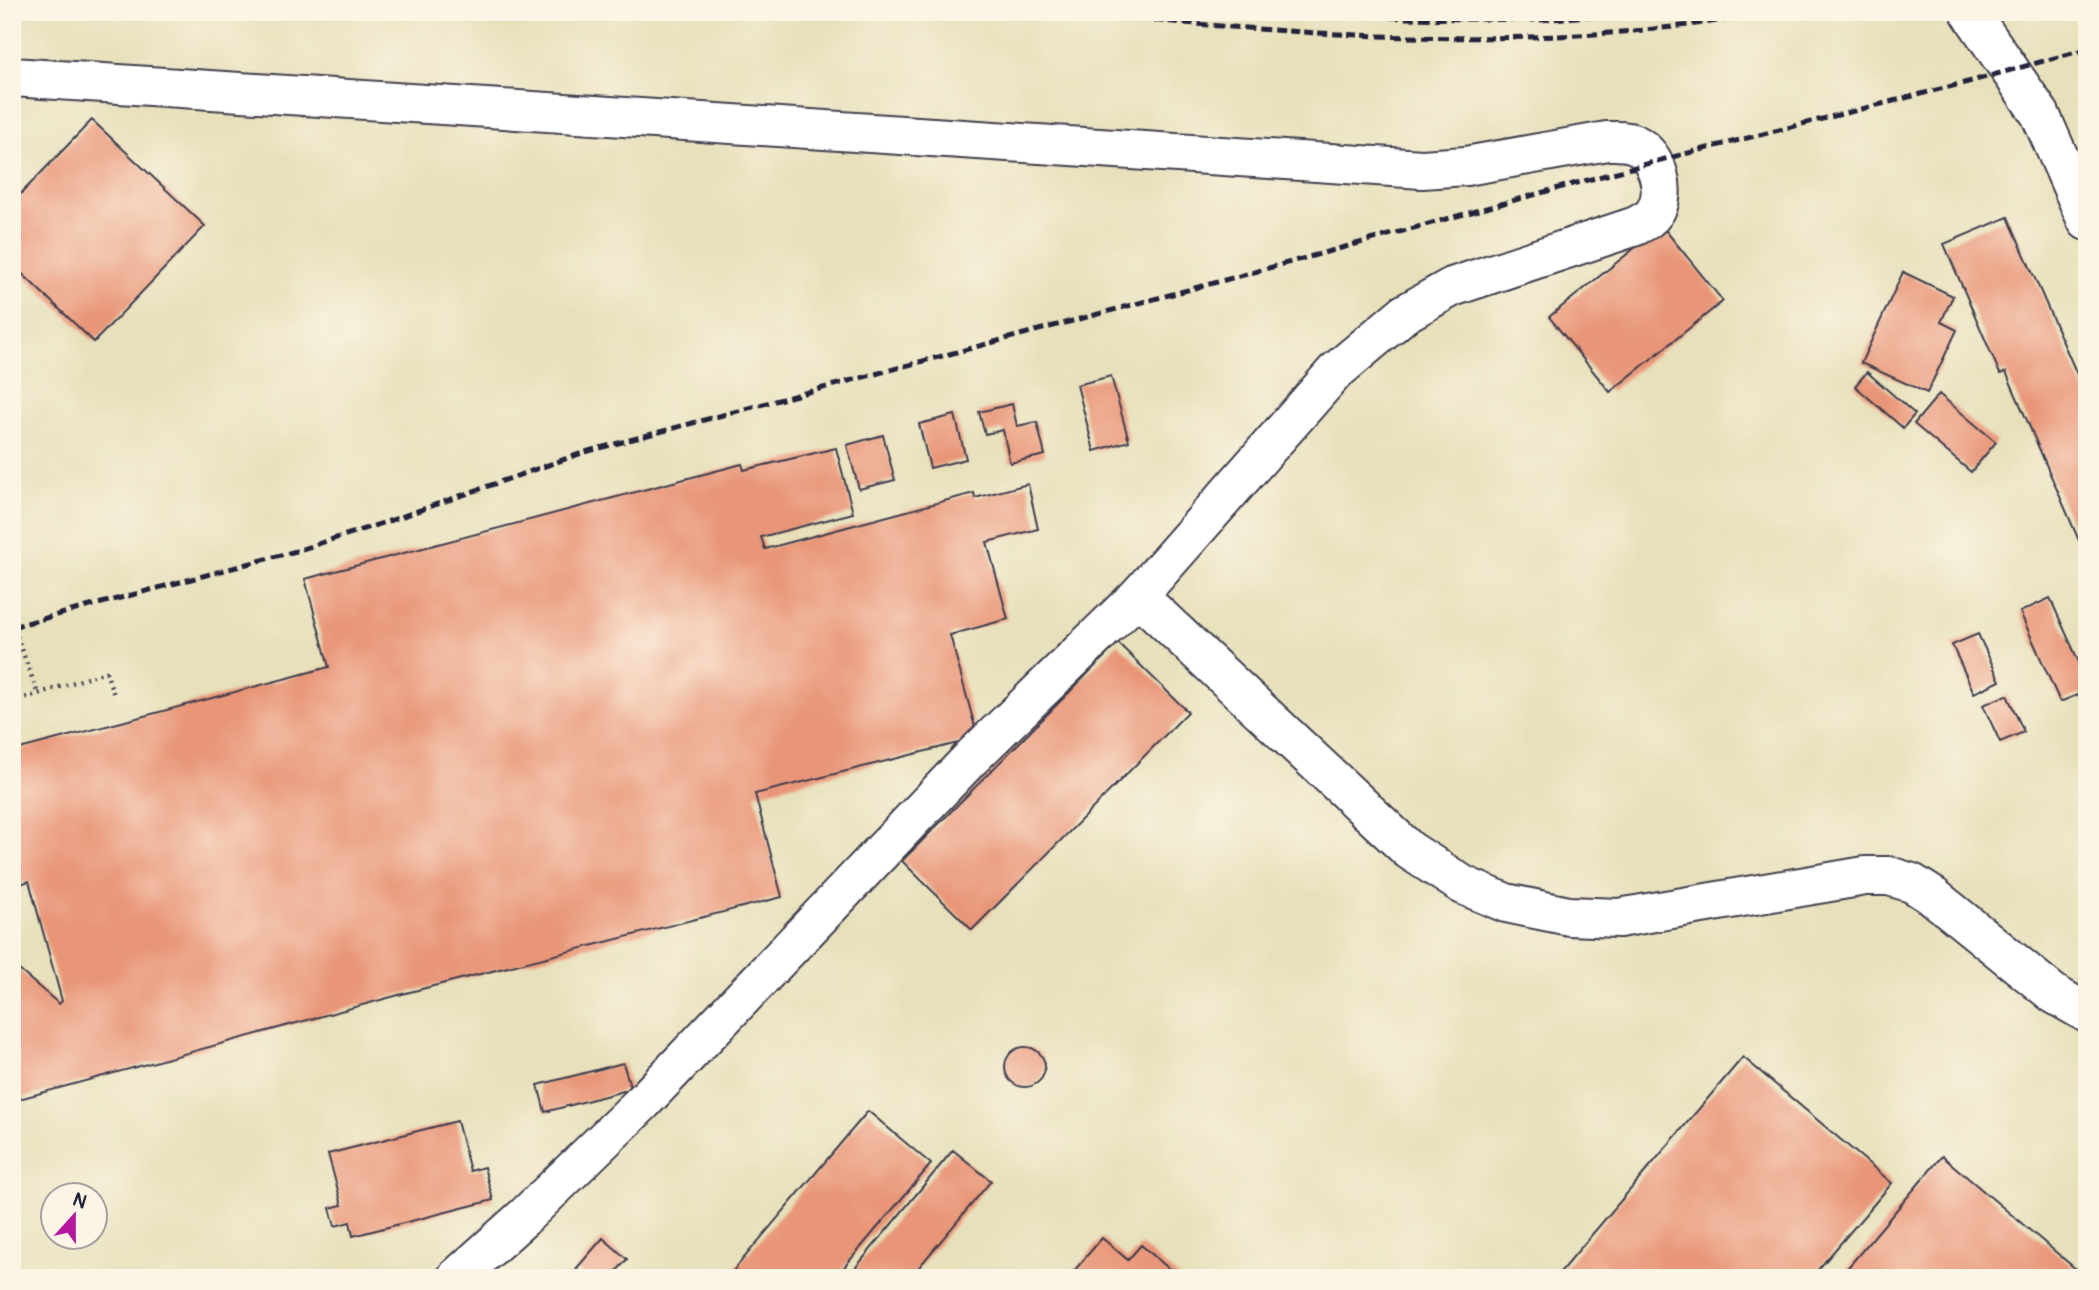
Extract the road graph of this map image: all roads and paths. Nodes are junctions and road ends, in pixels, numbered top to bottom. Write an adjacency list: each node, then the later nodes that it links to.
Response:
1 (1970, 12): 3 (lane)
2 (12, 76): 4 (lane)
3 (2087, 220)
4 (1138, 596): 9 (lane); 10 (lane)
5 (12, 623): 6 (path, bridge)
6 (38, 694): 7 (path); 8 (path)
7 (114, 695)
8 (12, 702)
9 (2087, 1013)
10 (456, 1278)

